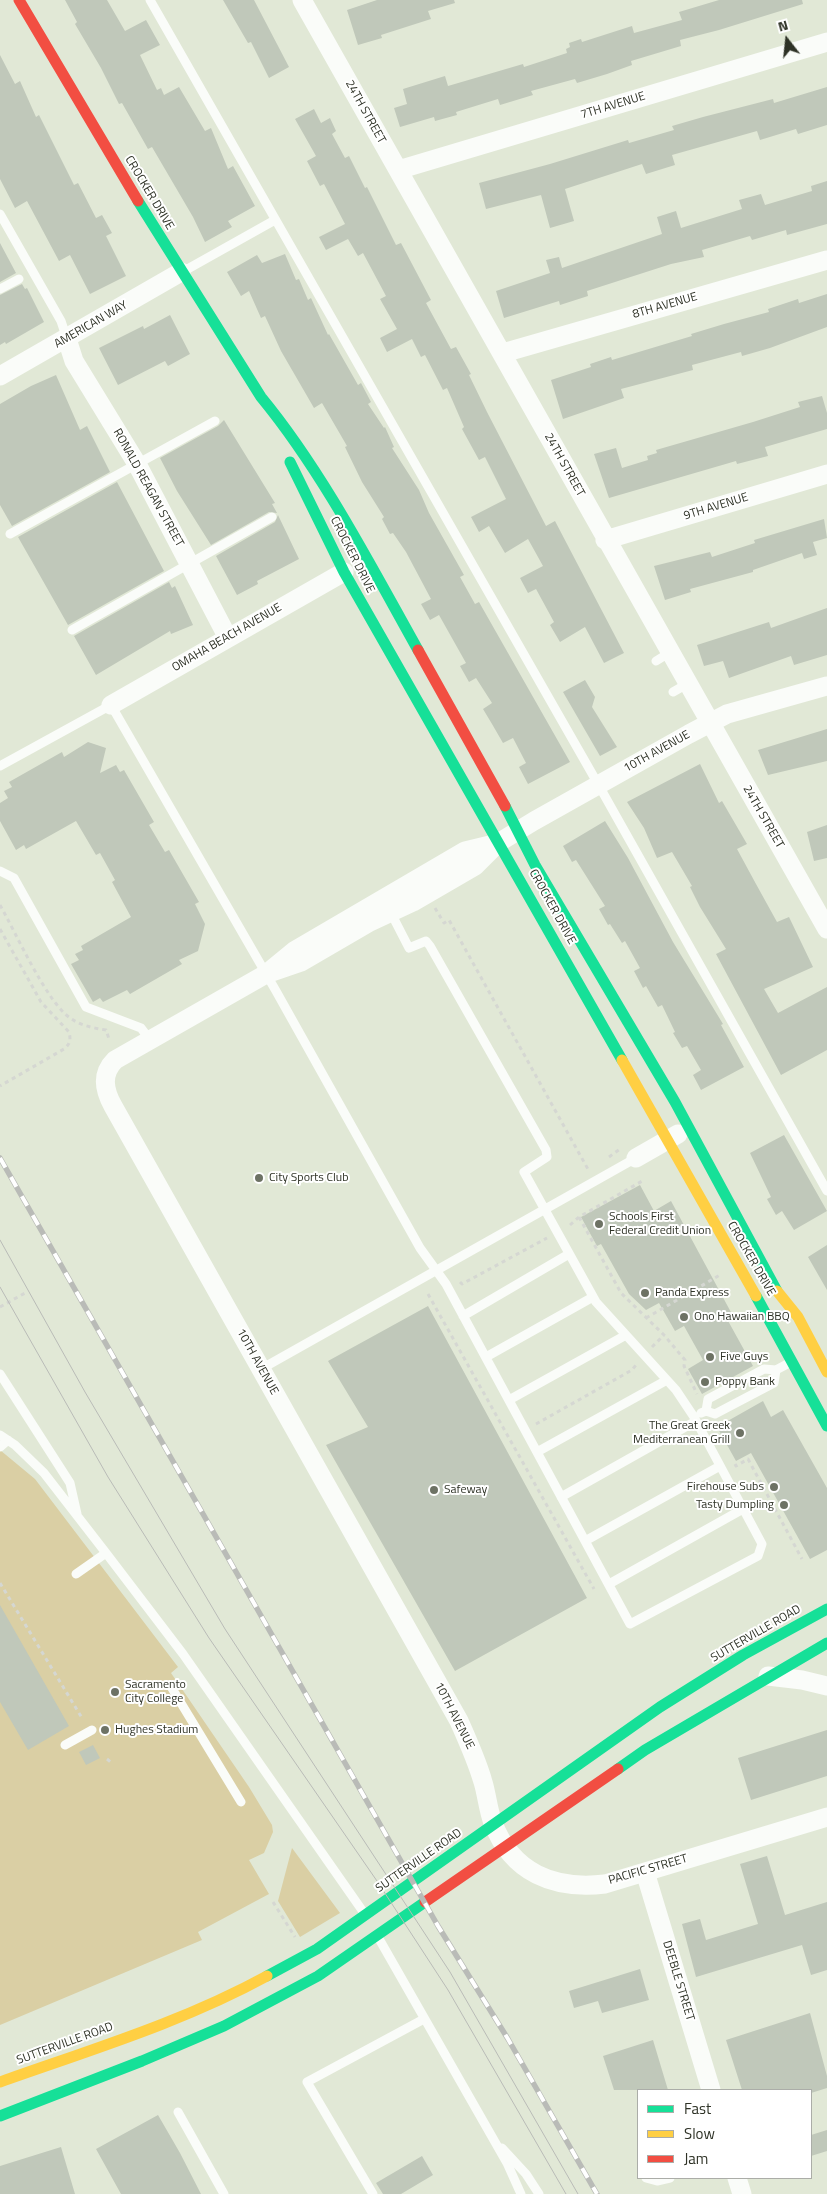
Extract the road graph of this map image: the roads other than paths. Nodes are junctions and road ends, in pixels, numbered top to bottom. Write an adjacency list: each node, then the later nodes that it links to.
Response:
1 (19, 0): 9 (street, CROCKER DRIVE)
2 (150, 0): 7 (lane)
3 (302, 0): 5 (street, 24TH STREET)
4 (827, 42): 5 (street, 7TH AVENUE)
5 (398, 170): 13 (street, 24TH STREET)
6 (0, 214): 12 (lane)
7 (275, 220): 9 (lane); 30 (lane)
8 (827, 260): 13 (street, 8TH AVENUE)
9 (181, 272): 12 (street, AMERICAN WAY); 15 (street, CROCKER DRIVE)
10 (19, 279): 11 (lane)
11 (0, 289)
12 (67, 339): 14 (street, AMERICAN WAY); 17 (street, RONALD REAGAN STREET)
13 (503, 353): 21 (street, 24TH STREET)
14 (0, 376)
15 (261, 397): 23 (street, CROCKER DRIVE); 31 (street, CROCKER DRIVE)
16 (215, 421): 17 (lane)
17 (137, 464): 20 (lane); 22 (street, RONALD REAGAN STREET)
18 (827, 474): 21 (street, 9TH AVENUE)
19 (272, 517): 22 (lane)
20 (10, 534)
21 (605, 540): 28 (street, 24TH STREET)
22 (190, 564): 24 (lane); 25 (street, RONALD REAGAN STREET)
23 (344, 572): 25 (street, OMAHA BEACH AVENUE); 32 (street, CROCKER DRIVE)
24 (72, 630)
25 (228, 638): 27 (street, OMAHA BEACH AVENUE)
26 (827, 686): 28 (street, 10TH AVENUE)
27 (111, 705): 29 (lane); 37 (lane)
28 (710, 723): 30 (street, 10TH AVENUE); 34 (street, 24TH STREET)
29 (0, 766)
30 (598, 784): 31 (street, 10TH AVENUE); 42 (lane)
31 (518, 831): 32 (street, 10TH AVENUE); 39 (street, CROCKER DRIVE)
32 (498, 842): 35 (street, 10TH AVENUE); 37 (street, 10TH AVENUE); 40 (street, CROCKER DRIVE)
33 (0, 871): 38 (lane)
34 (819, 898): 36 (street, 24TH STREET)
35 (391, 913): 37 (street, 10TH AVENUE); 43 (lane)
36 (827, 929)
37 (266, 974): 38 (street, 10TH AVENUE); 45 (lane)
38 (150, 1040): 51 (street, 10TH AVENUE)
39 (688, 1129): 40 (street); 53 (street, CROCKER DRIVE)
40 (667, 1140): 41 (street); 50 (street, CROCKER DRIVE)
41 (636, 1158): 43 (lane)
42 (827, 1191)
43 (544, 1209): 44 (lane); 45 (lane)
44 (569, 1254): 46 (lane); 47 (lane)
45 (435, 1271): 47 (lane); 51 (lane)
46 (593, 1297): 48 (lane); 49 (lane)
47 (463, 1316): 49 (lane)
48 (626, 1335): 55 (lane); 56 (lane)
49 (486, 1357): 56 (lane)
50 (792, 1361): 52 (lane); 59 (street, CROCKER DRIVE)
51 (261, 1369): 80 (street, 10TH AVENUE)
52 (776, 1370): 57 (lane); 57 (lane)
53 (827, 1372)
54 (0, 1374): 66 (lane)
55 (667, 1380): 58 (lane); 62 (lane)
56 (509, 1400): 62 (lane)
57 (706, 1411): 58 (lane)
58 (695, 1419): 63 (lane); 64 (lane)
59 (827, 1426)
60 (4, 1438): 61 (lane); 66 (lane)
61 (0, 1447)
62 (537, 1452): 64 (lane)
63 (720, 1466): 65 (lane); 67 (lane)
64 (561, 1497): 67 (lane)
65 (743, 1509): 70 (lane); 70 (lane)
66 (78, 1517): 68 (lane)
67 (585, 1540): 70 (lane)
68 (106, 1553): 69 (lane); 82 (lane)
69 (76, 1574)
70 (608, 1584)
71 (827, 1609): 83 (street, SUTTERVILLE ROAD)
72 (827, 1643): 73 (street)
73 (767, 1676): 75 (street); 86 (street)
74 (170, 1685): 78 (lane)
75 (827, 1686)
76 (92, 1730): 77 (lane)
77 (65, 1745)
78 (241, 1802)
79 (827, 1817): 81 (street, PACIFIC STREET)
80 (492, 1822): 81 (street, PACIFIC STREET)
81 (645, 1872): 84 (street, DEEBLE STREET)
82 (424, 2019): 87 (lane); 92 (lane)
83 (0, 2082)
84 (711, 2089)
85 (178, 2112): 91 (lane)
86 (0, 2116)
87 (492, 2137): 93 (lane); 94 (lane)
88 (650, 2179): 89 (lane)
89 (666, 2179)
90 (737, 2179): 95 (street)
91 (224, 2194)
92 (373, 2194)
93 (521, 2194)
94 (539, 2194)
95 (742, 2194)

